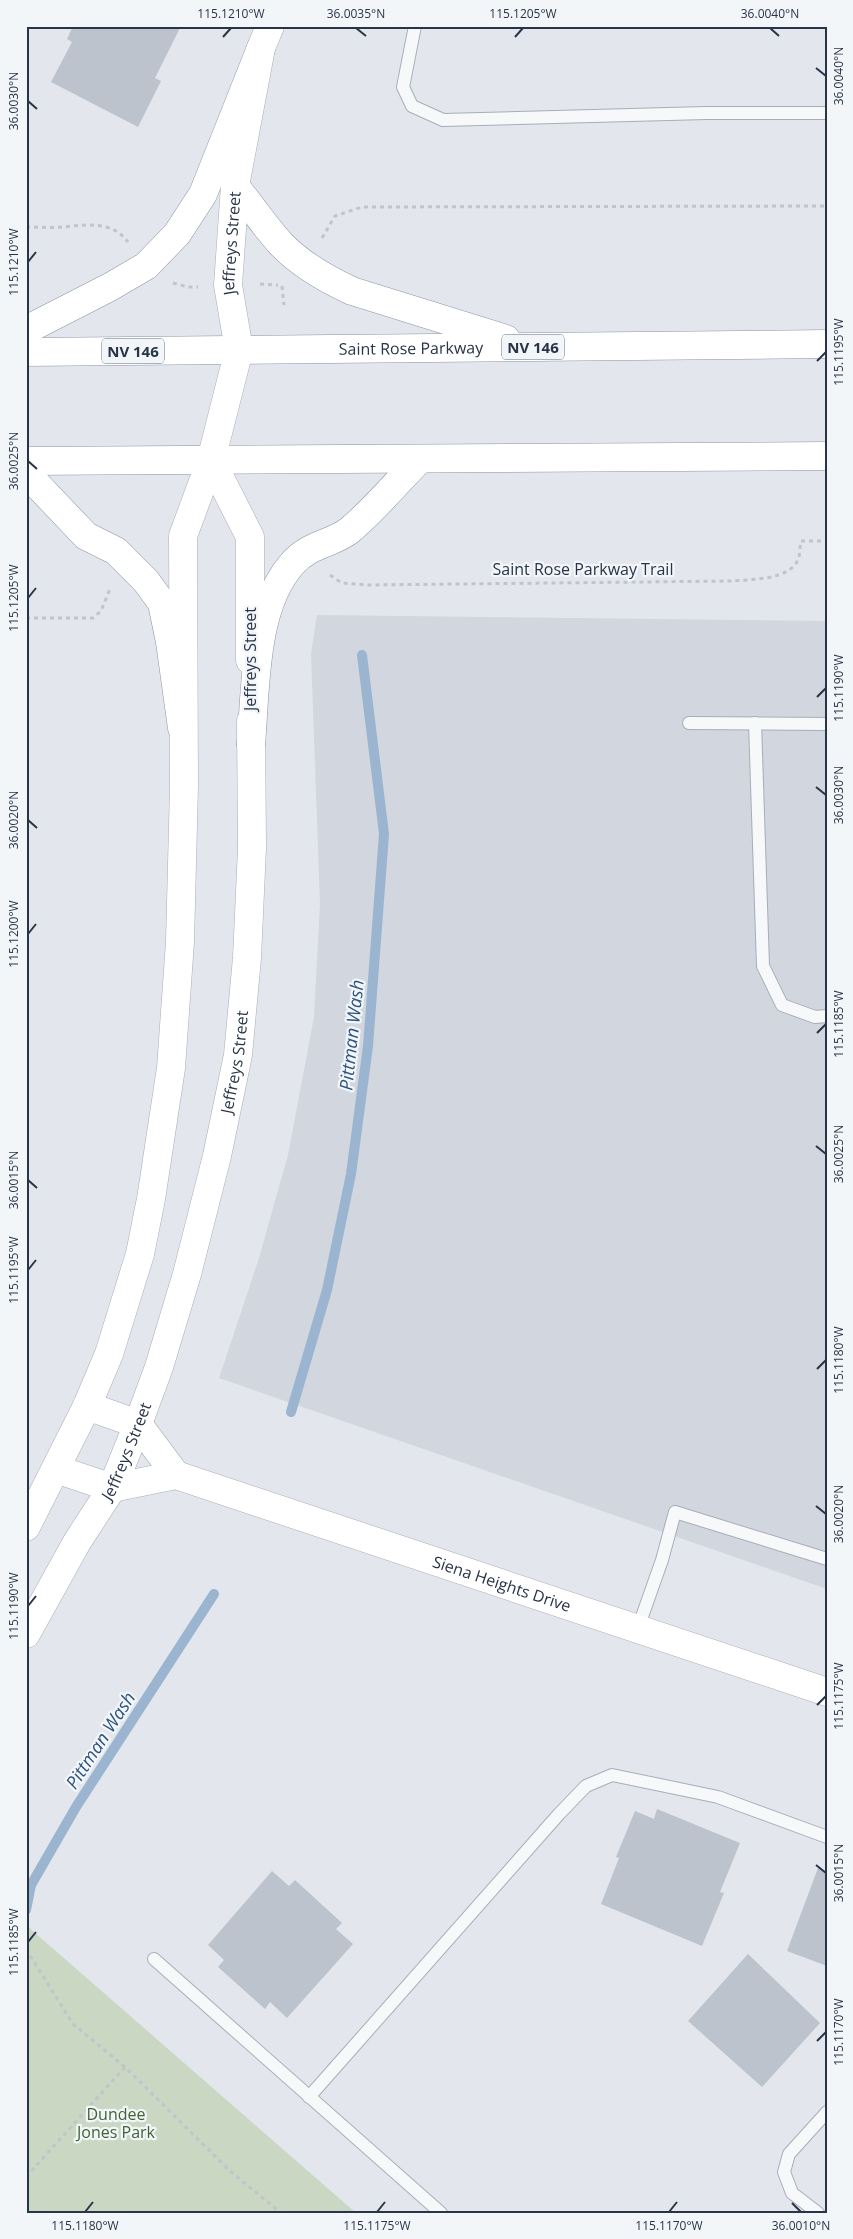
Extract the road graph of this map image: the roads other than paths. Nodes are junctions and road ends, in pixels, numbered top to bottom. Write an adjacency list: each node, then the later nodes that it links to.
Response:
1 (416, 26): 3 (lane)
2 (266, 37): 4 (main road, Jeffreys Street); 5 (main road)
3 (827, 113)
4 (236, 186): 7 (main road); 8 (main road, Jeffreys Street)
5 (26, 330)
6 (827, 344): 7 (main road, Saint Rose Parkway / NV 146)
7 (531, 347): 8 (main road, Saint Rose Parkway / NV 146)
8 (239, 350): 9 (main road, Saint Rose Parkway / NV 146); 12 (main road, Jeffreys Street)
9 (26, 352)
10 (827, 456): 11 (main road)
11 (420, 459): 12 (main road); 19 (main road)
12 (211, 460): 13 (main road); 18 (main road, Jeffreys Street); 19 (main road, Jeffreys Street)
13 (26, 461)
14 (26, 473): 18 (main road)
15 (689, 723): 16 (lane)
16 (755, 723): 17 (lane); 20 (lane)
17 (827, 724)
18 (182, 728): 21 (main road, Jeffreys Street)
19 (251, 744): 22 (main road, Jeffreys Street)
20 (827, 1016)
21 (87, 1406): 22 (main road); 23 (main road, Jeffreys Street)
22 (138, 1424): 24 (main road); 25 (main road, Jeffreys Street)
23 (56, 1469): 25 (main road); 26 (main road, Jeffreys Street)
24 (176, 1475): 25 (main road, Siena Heights Drive); 28 (main road, Siena Heights Drive)
25 (112, 1488): 29 (main road, Jeffreys Street)
26 (26, 1527)
27 (827, 1559): 28 (lane)
28 (638, 1628): 30 (main road, Siena Heights Drive)
29 (26, 1634)
30 (827, 1692)
31 (827, 1837): 33 (lane)
32 (154, 1959): 33 (lane)
33 (309, 2097): 35 (lane)
34 (827, 2112): 36 (lane)
35 (441, 2213)
36 (818, 2213)

